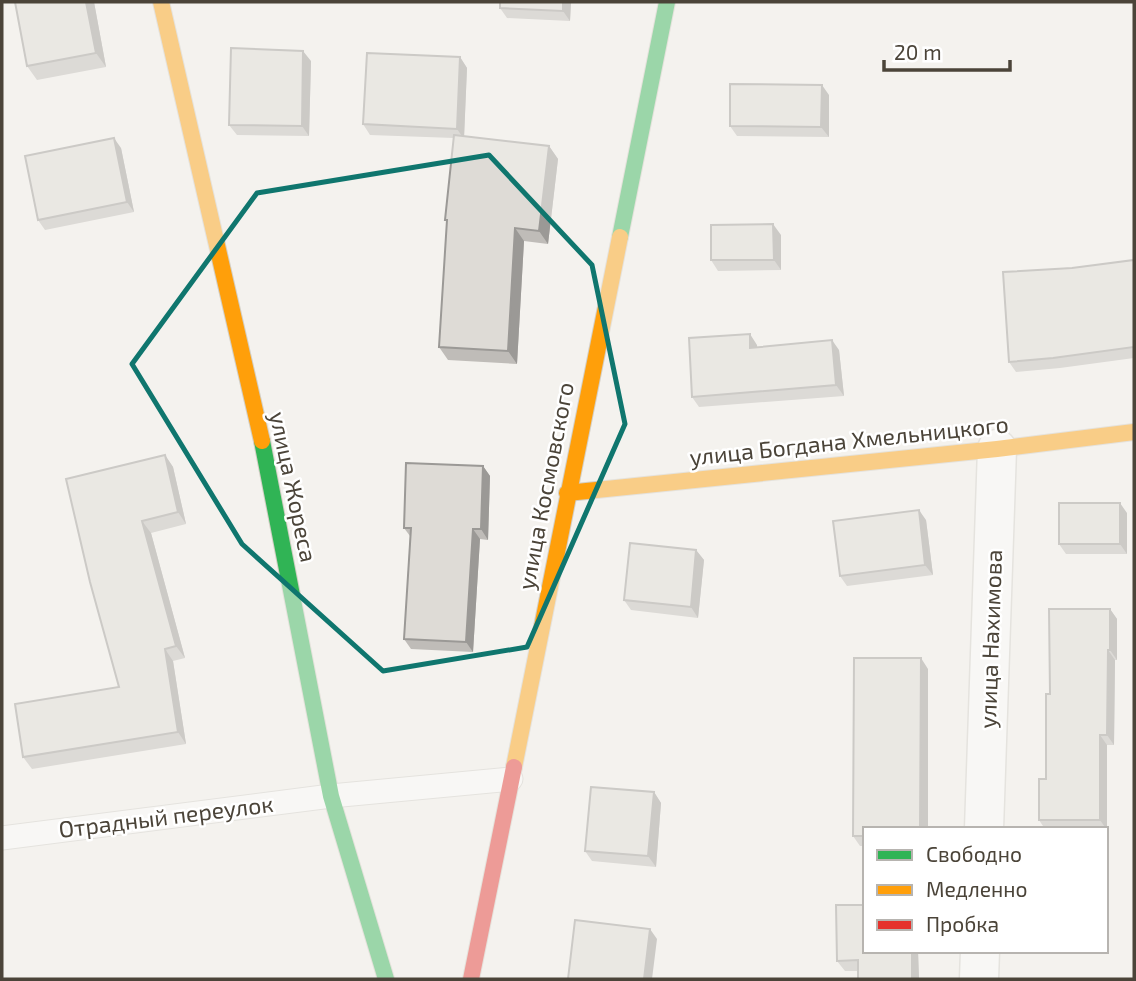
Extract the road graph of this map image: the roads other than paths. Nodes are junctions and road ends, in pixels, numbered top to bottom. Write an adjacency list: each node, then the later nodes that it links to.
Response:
1 (161, 2): 7 (street, улица Жореса)
2 (667, 2): 5 (street, улица Космовского)
3 (1134, 432): 4 (street, улица Богдана Хмельницкого)
4 (997, 449): 5 (street, улица Богдана Хмельницкого); 8 (street, улица Нахимова)
5 (567, 494): 6 (street, улица Космовского)
6 (511, 779): 7 (lane, Отрадный переулок); 12 (street, улица Космовского)
7 (331, 796): 9 (lane, Отрадный переулок); 11 (street, улица Жореса)
8 (984, 827)
9 (2, 838)
10 (980, 953): 13 (street)
11 (386, 979)
12 (471, 979)
13 (979, 979)

